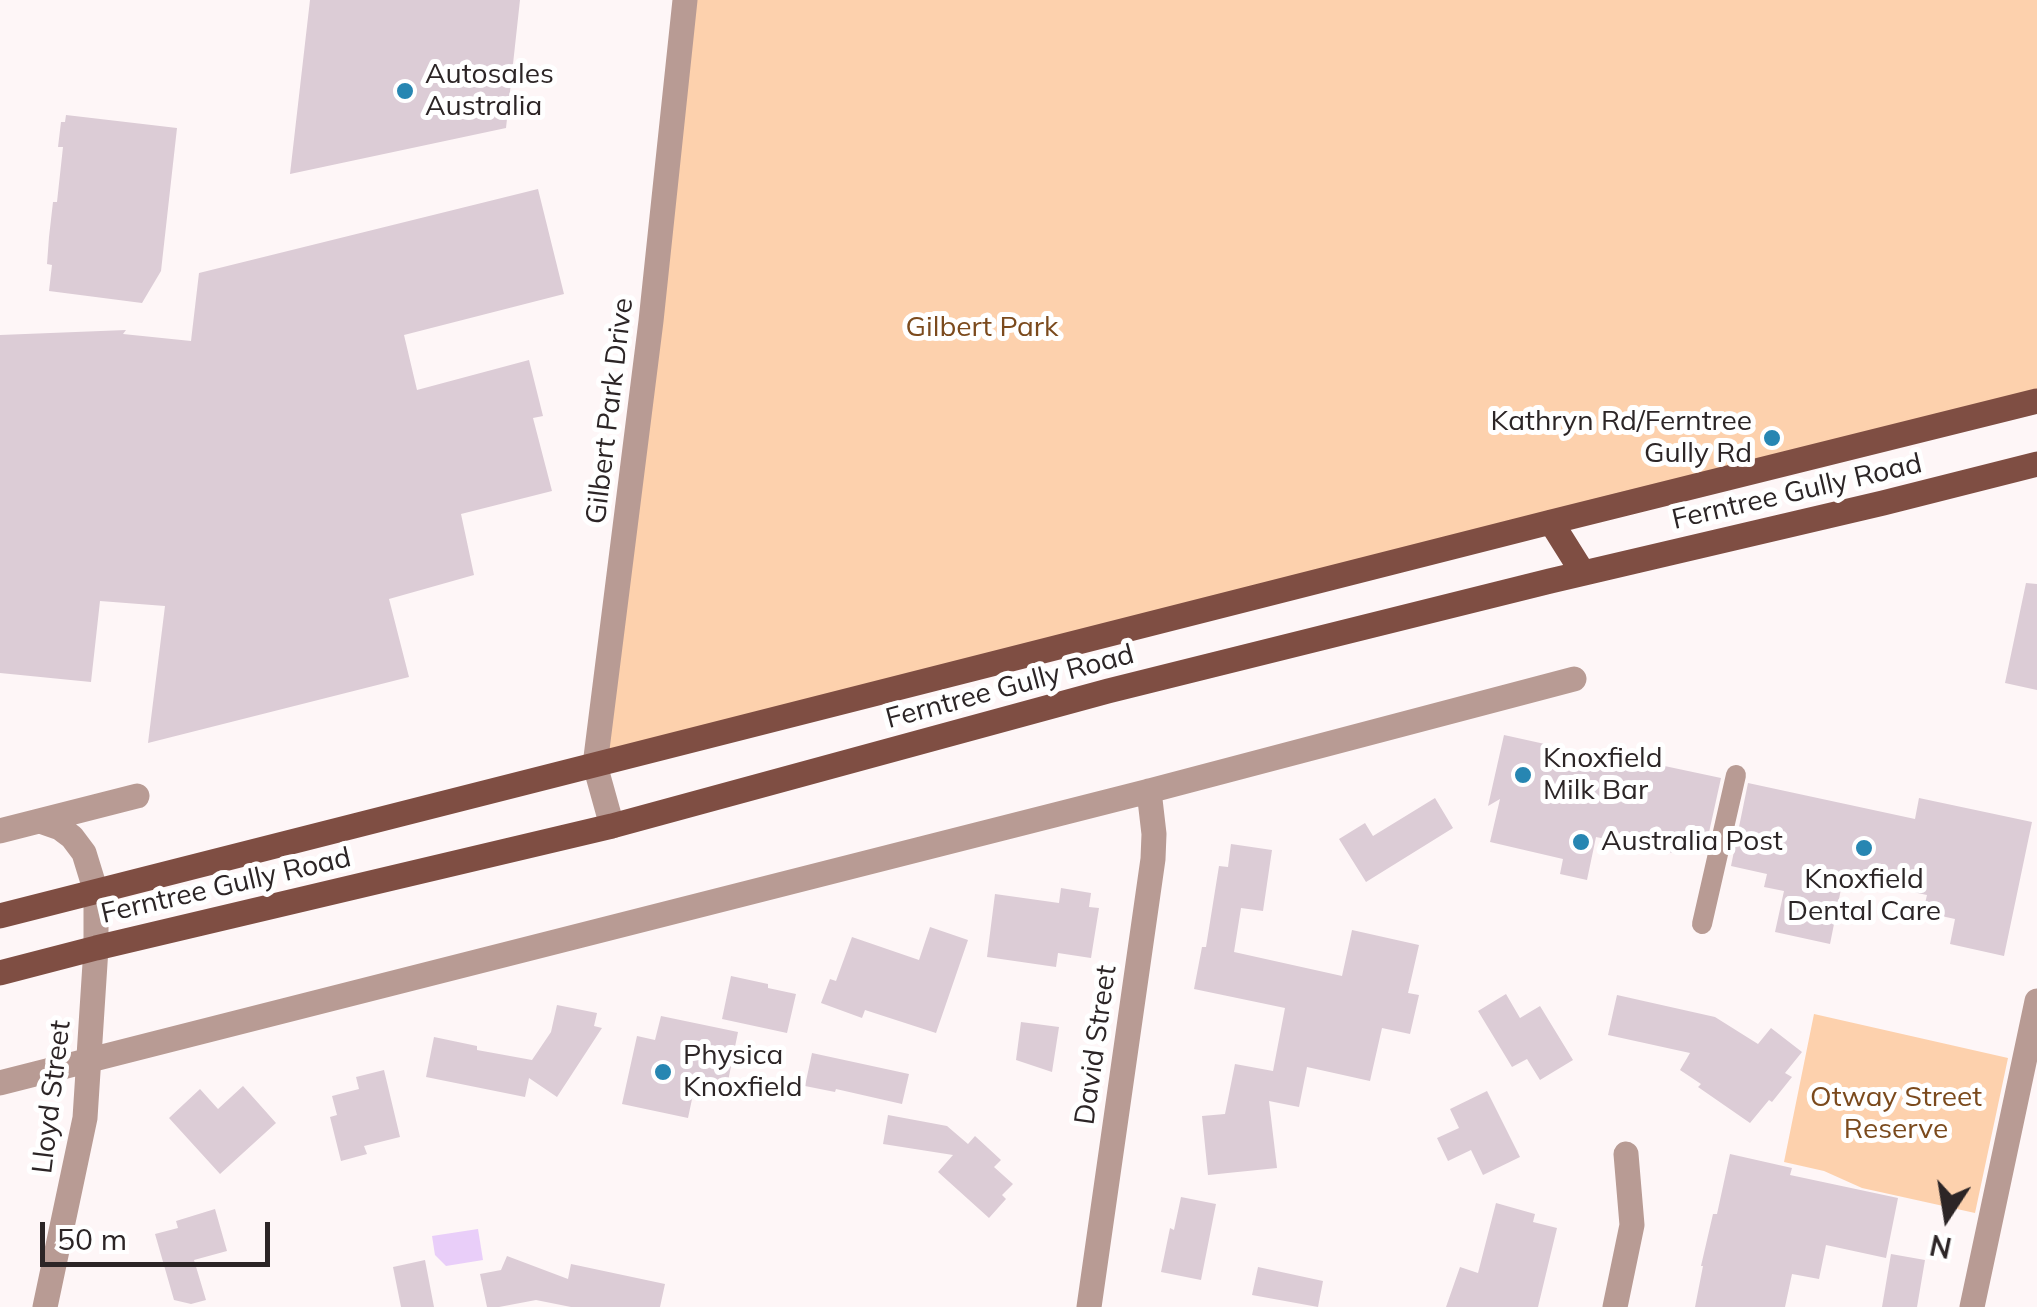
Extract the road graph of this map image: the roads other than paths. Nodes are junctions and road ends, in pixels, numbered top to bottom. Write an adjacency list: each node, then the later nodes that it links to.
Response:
1 (685, 0): 8 (street, Gilbert Park Drive)
2 (2037, 401): 4 (main road, Ferntree Gully Road)
3 (2037, 464): 5 (main road, Ferntree Gully Road)
4 (1552, 522): 5 (main road); 6 (main road); 8 (main road, Ferntree Gully Road)
5 (1584, 573): 6 (main road, Ferntree Gully Road)
6 (1550, 581): 13 (main road, Ferntree Gully Road)
7 (1574, 679): 10 (street)
8 (595, 766): 13 (street, Gilbert Park Drive); 15 (main road, Ferntree Gully Road)
9 (1736, 775): 17 (street)
10 (1149, 791): 21 (street); 25 (street, David Street)
11 (138, 796): 12 (street)
12 (40, 821): 14 (street); 15 (street, Ferntree Gully Road)
13 (612, 826): 18 (main road, Ferntree Gully Road)
14 (0, 831)
15 (96, 892): 16 (main road, Ferntree Gully Road); 18 (street, Lloyd Street)
16 (0, 916)
17 (1702, 924)
18 (96, 948): 19 (main road, Ferntree Gully Road); 21 (street, Lloyd Street)
19 (0, 973)
20 (2037, 1001): 27 (street)
21 (90, 1061): 22 (street); 24 (street, Lloyd Street)
22 (0, 1083)
23 (1626, 1154): 26 (street)
24 (45, 1307)
25 (1089, 1307)
26 (1614, 1307)
27 (1972, 1307)

